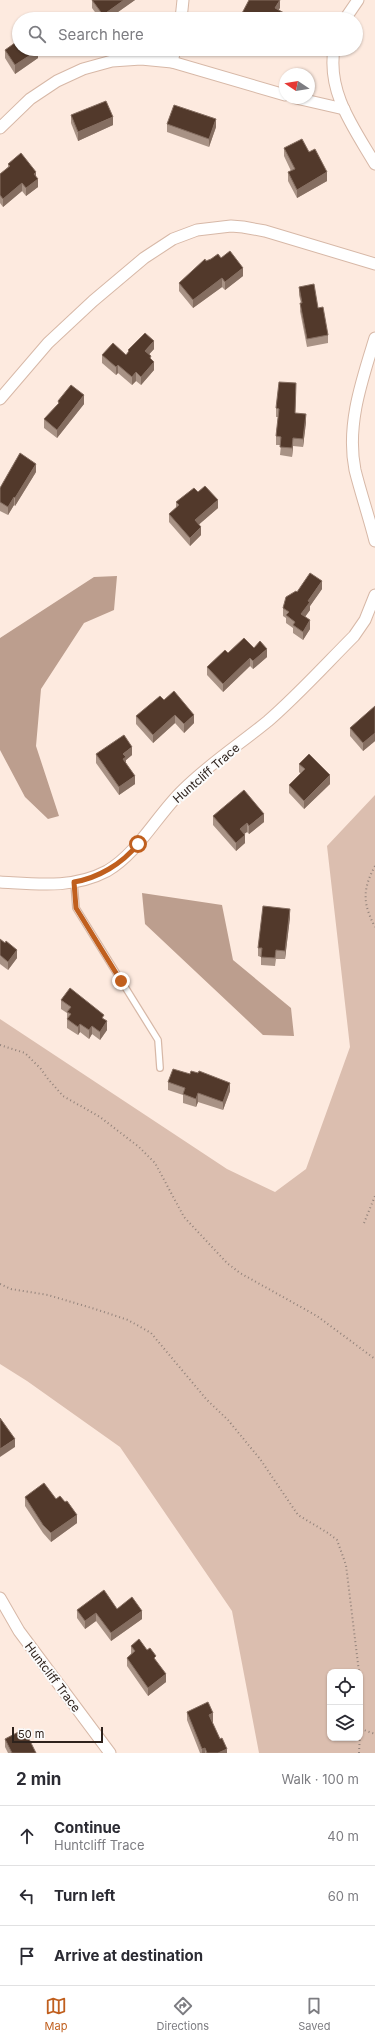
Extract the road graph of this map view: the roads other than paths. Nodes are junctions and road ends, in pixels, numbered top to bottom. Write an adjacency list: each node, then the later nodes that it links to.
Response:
1 (183, 0): 3 (street)
2 (358, 0): 4 (street)
3 (182, 12)
4 (349, 12)
5 (173, 56): 7 (street)
6 (333, 56): 10 (street)
7 (172, 62): 8 (street); 11 (street)
8 (279, 93)
9 (315, 103): 10 (street)
10 (344, 110): 12 (street)
11 (0, 128)
12 (375, 164)
13 (375, 264): 15 (street)
14 (375, 338): 16 (street)
15 (0, 399)
16 (375, 541)
17 (375, 595): 19 (street, Huntcliff Trace)
18 (0, 882): 19 (street, Huntcliff Trace)
19 (74, 882): 20 (lane)
20 (160, 1068)
21 (0, 1598): 22 (street, Huntcliff Trace)
22 (110, 1753)

